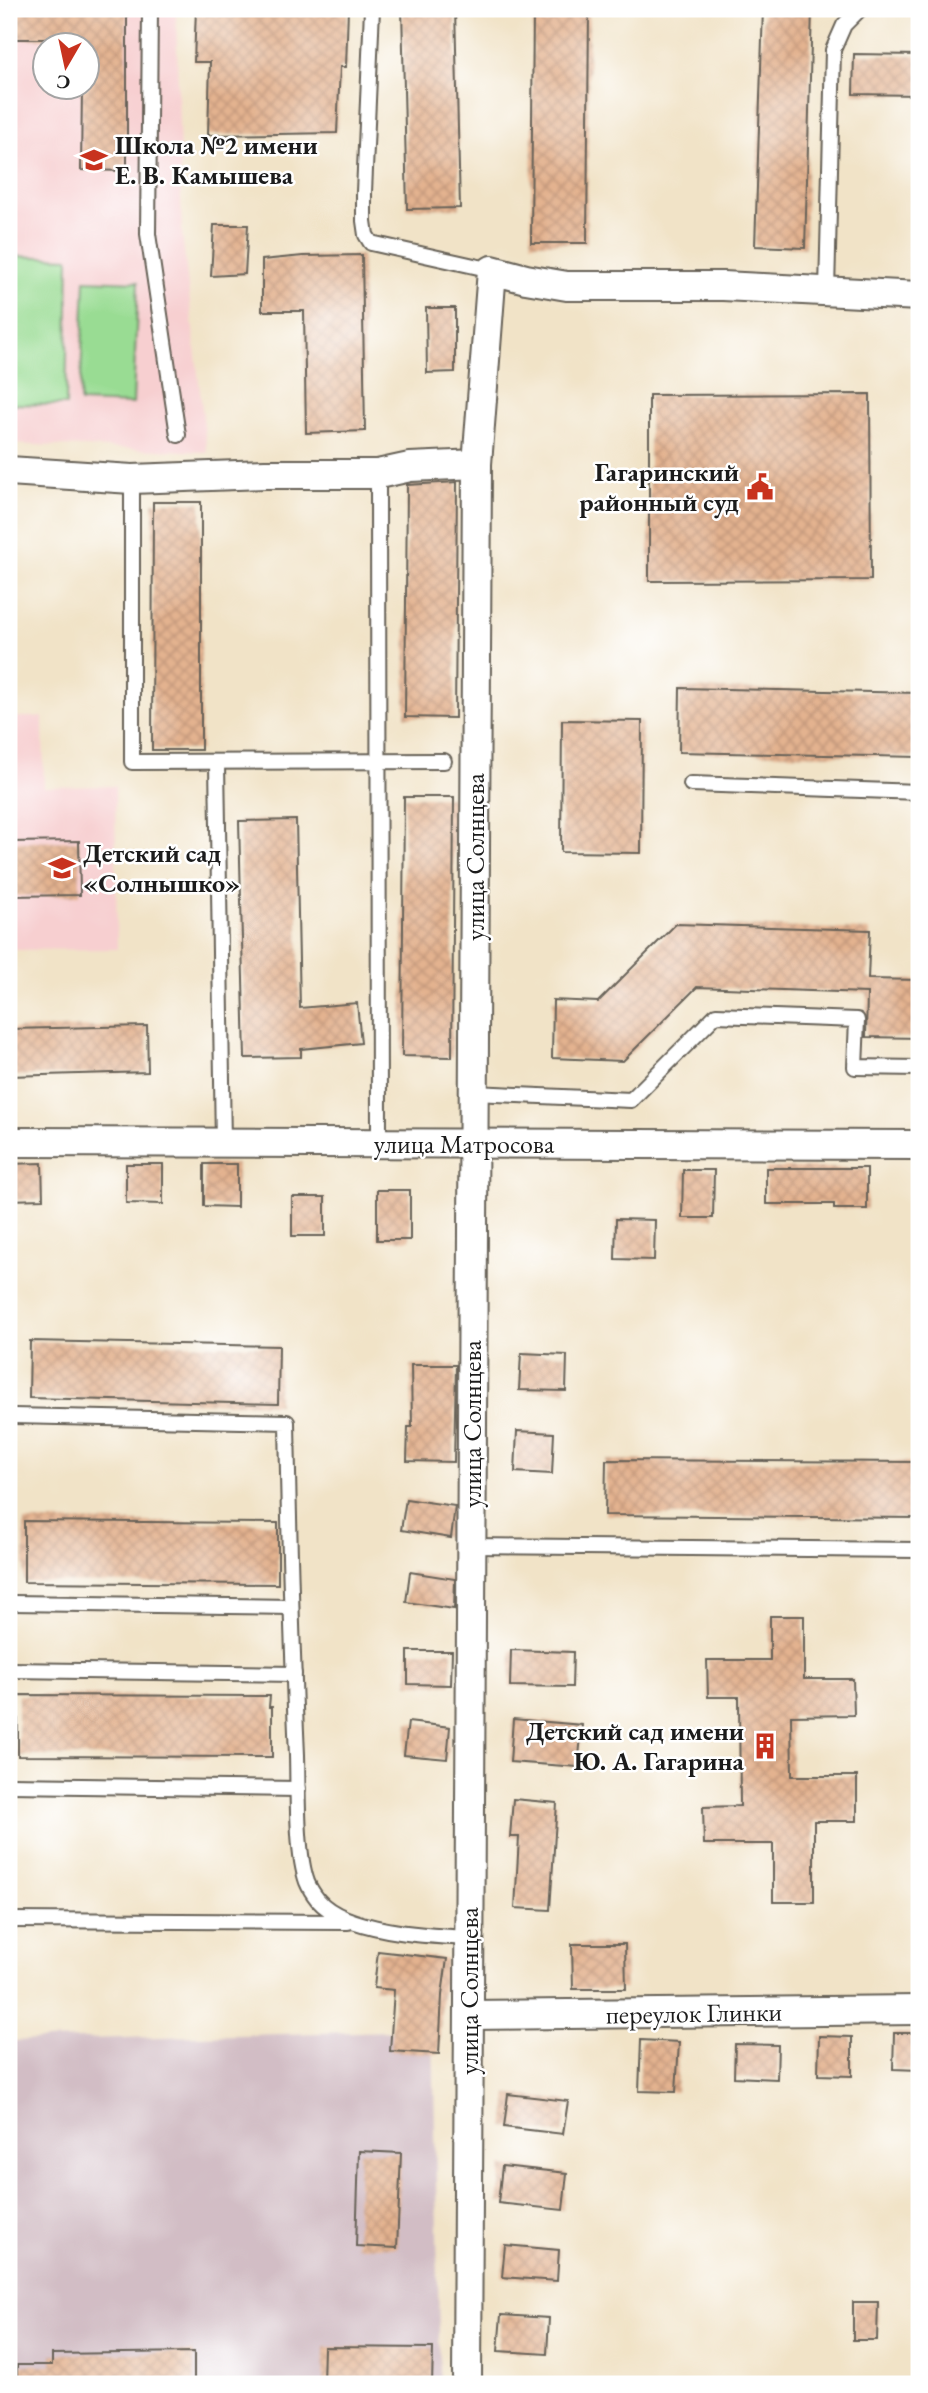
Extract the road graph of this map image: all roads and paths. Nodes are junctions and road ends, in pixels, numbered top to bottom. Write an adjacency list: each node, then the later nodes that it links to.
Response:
1 (150, 9): 7 (lane)
2 (372, 9): 4 (lane)
3 (860, 9): 5 (lane)
4 (492, 270): 5 (street); 8 (street, улица Солнцева)
5 (827, 290): 6 (street)
6 (919, 296)
7 (178, 435)
8 (477, 464): 10 (street); 18 (street, улица Солнцева)
9 (9, 471): 11 (street)
10 (378, 474): 11 (street); 12 (lane)
11 (132, 479): 14 (lane)
12 (380, 760): 13 (lane); 14 (lane); 21 (lane)
13 (444, 761)
14 (217, 764): 20 (lane)
15 (691, 785): 16 (lane)
16 (919, 792)
17 (919, 1068): 18 (lane)
18 (474, 1093): 22 (street, улица Солнцева)
19 (9, 1142): 20 (street, улица Матросова)
20 (223, 1143): 21 (street, улица Матросова)
21 (380, 1143): 22 (street, улица Матросова)
22 (474, 1144): 23 (street, улица Матросова); 25 (street, улица Солнцева)
23 (919, 1145)
24 (13, 1416): 28 (lane)
25 (471, 1546): 26 (lane); 35 (street, улица Солнцева)
26 (919, 1550)
27 (12, 1603): 28 (lane)
28 (291, 1607): 30 (lane)
29 (9, 1670): 30 (lane)
30 (293, 1674): 32 (lane)
31 (9, 1785): 32 (lane)
32 (298, 1790): 34 (lane)
33 (9, 1920): 34 (lane)
34 (356, 1922): 35 (lane)
35 (469, 1938): 37 (street, улица Солнцева)
36 (919, 2010): 37 (street, переулок Глинки)
37 (469, 2015): 38 (street, улица Солнцева)
38 (467, 2384)

